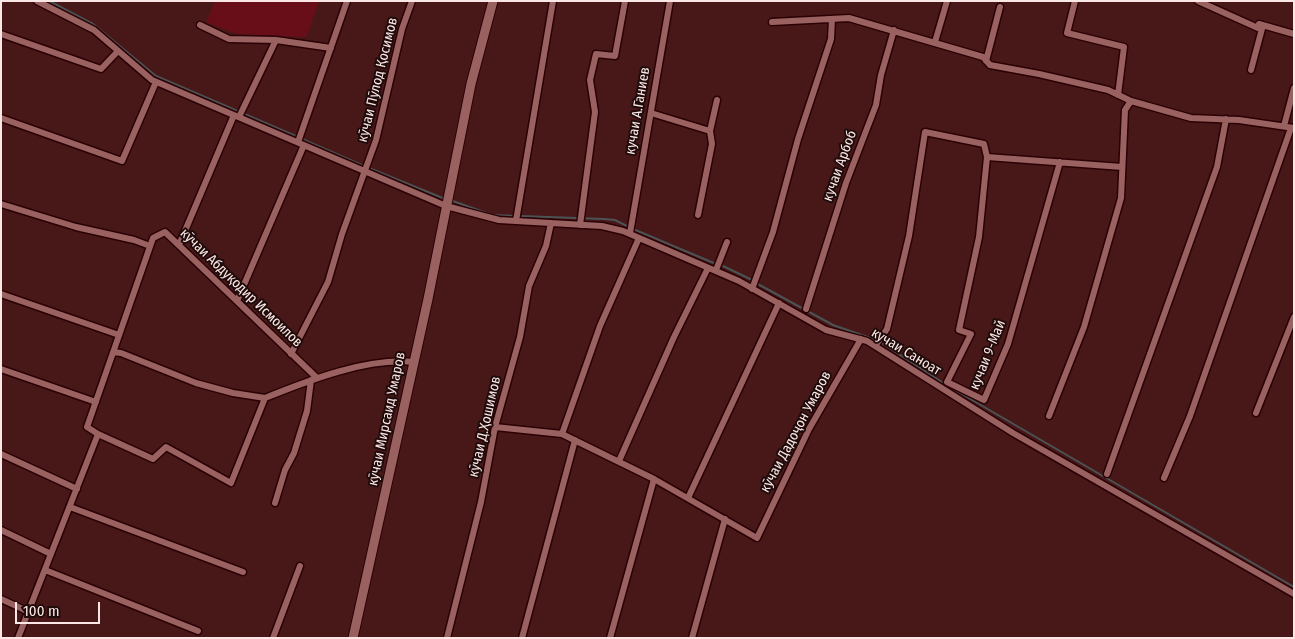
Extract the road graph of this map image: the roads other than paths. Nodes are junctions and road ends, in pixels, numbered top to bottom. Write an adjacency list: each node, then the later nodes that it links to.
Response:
1 (37, 1): 22 (street, кучаи Саноат)
2 (347, 1): 21 (street)
3 (412, 1): 40 (street, кӯчаи Пӯлод Қосимов)
4 (493, 1): 41 (street, кӯчаи Мирсаид Умаров)
5 (553, 1): 44 (street)
6 (625, 1): 45 (street)
7 (947, 1): 20 (street)
8 (1075, 1): 27 (street)
9 (1198, 1): 15 (street)
10 (669, 2): 30 (street, кучаи А.Ганиев)
11 (1000, 7): 23 (street)
12 (832, 19): 13 (street); 16 (street); 54 (street)
13 (772, 22)
14 (200, 25): 19 (street)
15 (1262, 25): 18 (street); 24 (street)
16 (894, 30): 20 (street); 58 (street, кучаи Арбоб)
17 (1, 34): 22 (street)
18 (1294, 34)
19 (276, 40): 21 (street); 31 (street)
20 (935, 42): 23 (street)
21 (331, 48): 36 (street)
22 (118, 50): 25 (street, кучаи Саноат)
23 (986, 61): 27 (street)
24 (1251, 70)
25 (156, 82): 31 (street, кучаи Саноат); 32 (street)
26 (1294, 88): 34 (street)
27 (1118, 96): 29 (street)
28 (717, 100): 35 (street)
29 (1132, 101): 33 (street); 39 (street)
30 (651, 113): 35 (street); 47 (street, кучаи А.Ганиев)
31 (237, 116): 36 (street, кучаи Саноат); 50 (street)
32 (1, 118)
33 (1226, 119): 34 (street); 78 (street)
34 (1290, 127): 80 (street)
35 (710, 131): 43 (street)
36 (300, 141): 40 (street, кучаи Саноат); 56 (street)
37 (987, 156): 38 (street); 38 (street, кучаи 9-Май); 62 (street)
38 (1060, 162): 39 (street)
39 (1122, 167): 71 (street)
40 (367, 168): 41 (street, кучаи Саноат); 64 (street, кӯчаи Пӯлод Қосимов)
41 (447, 201): 44 (street, кучаи Саноат); 65 (street, кӯчаи Мирсаид Умаров)
42 (1, 204): 51 (street)
43 (698, 215)
44 (516, 218): 46 (street, кучаи Саноат)
45 (581, 221): 46 (street, кучаи Саноат); 47 (street, кучаи Саноат)
46 (551, 223): 72 (street, кӯчаи Д.Ҳошимов)
47 (630, 230): 48 (street, кучаи Саноат)
48 (639, 238): 53 (street, кучаи Саноат); 74 (street)
49 (727, 242): 52 (street)
50 (179, 245): 51 (street, кӯчаи Абдуқодир Исмоилов); 56 (street, кӯчаи Абдуқодир Исмоилов)
51 (150, 246): 60 (street)
52 (718, 266): 53 (street, кучаи Саноат); 54 (street, кучаи Саноат)
53 (708, 268): 77 (street)
54 (754, 284): 57 (street, кучаи Саноат)
55 (1, 294): 60 (street)
56 (237, 301): 64 (street, кӯчаи Абдуқодир Исмоилов)
57 (779, 303): 61 (street, кучаи Саноат); 82 (street)
58 (806, 309)
59 (1294, 317): 70 (street)
60 (119, 335): 63 (street)
61 (860, 339): 62 (street, кучаи Саноат); 85 (street, кӯчаи Дадоҷон Умаров)
62 (877, 343): 91 (street, кучаи Саноат)
63 (113, 352): 68 (street); 69 (street)
64 (291, 354): 67 (street, кӯчаи Абдуқодир Исмоилов)
65 (414, 362): 67 (street); 97 (street, кӯчаи Мирсаид Умаров)
66 (1, 369): 69 (street)
67 (314, 379): 68 (street); 83 (street)
68 (265, 398): 73 (street)
69 (96, 402): 73 (street)
70 (1256, 413)
71 (1049, 416)
72 (495, 427): 74 (street); 98 (street, кӯчаи Д.Ҳошимов)
73 (98, 434): 81 (street)
74 (562, 434): 75 (street)
75 (575, 440): 77 (street); 99 (street)
76 (1, 454): 81 (street)
77 (619, 461): 79 (street)
78 (1107, 474)
79 (654, 478): 82 (street); 100 (street)
80 (1164, 478)
81 (77, 489): 84 (street)
82 (688, 498): 85 (street)
83 (275, 502)
84 (70, 507): 87 (street); 90 (street)
85 (725, 519): 101 (street)
86 (1, 530): 87 (street)
87 (51, 554): 89 (street)
88 (300, 566): 96 (street)
89 (45, 570): 93 (street); 94 (street)
90 (243, 572)
91 (1294, 594)
92 (1, 599): 93 (street)
93 (29, 612): 95 (street)
94 (198, 631)
95 (18, 638)
96 (273, 638)
97 (353, 638)
98 (447, 638)
99 (522, 638)
100 (610, 638)
101 (692, 638)

